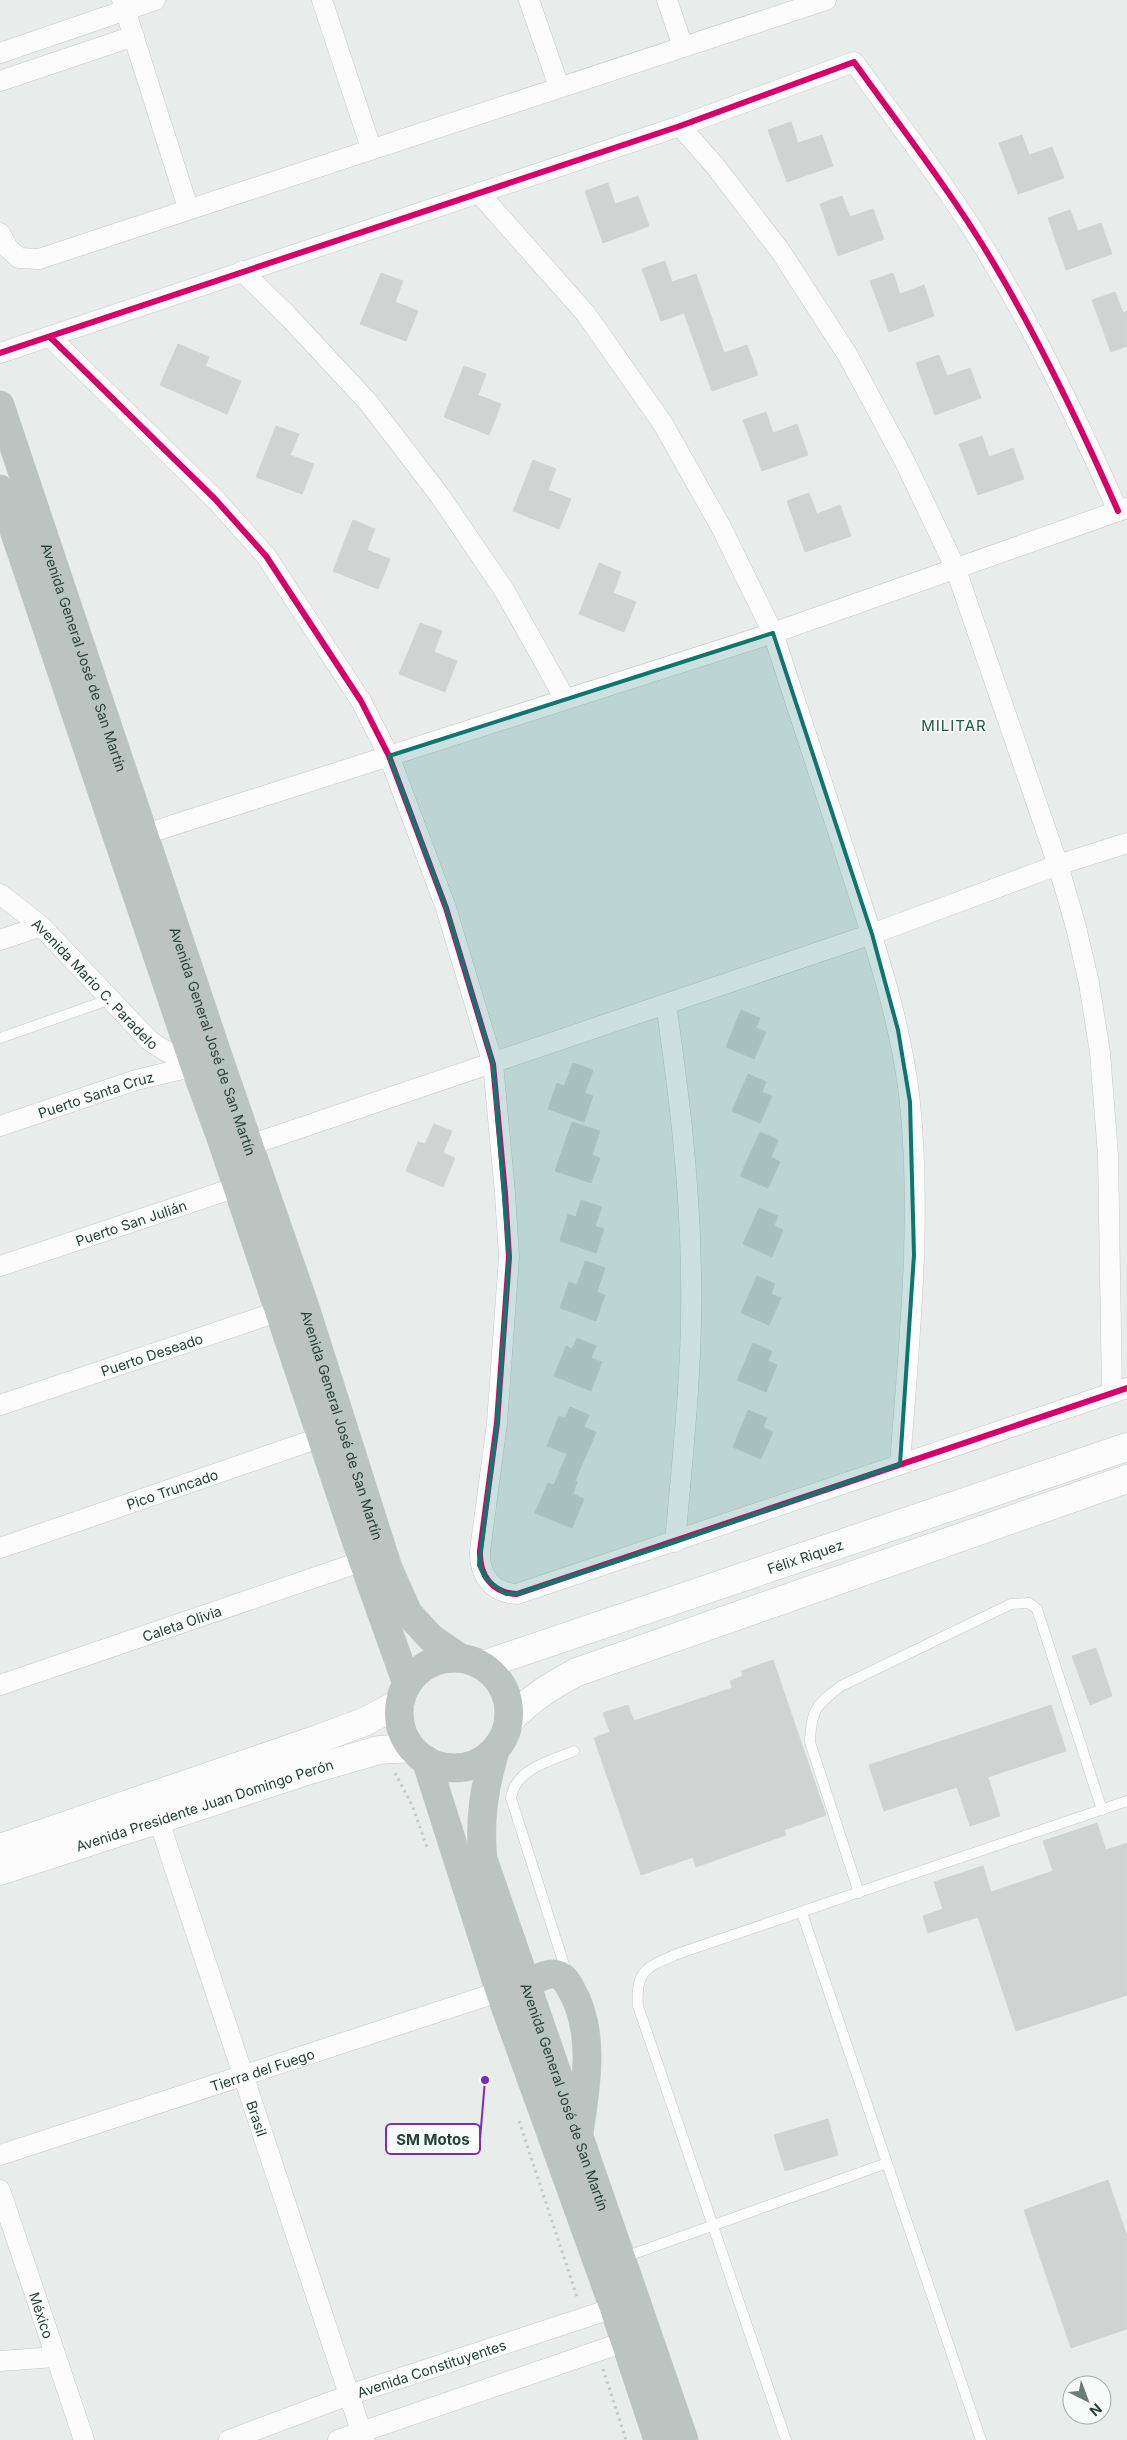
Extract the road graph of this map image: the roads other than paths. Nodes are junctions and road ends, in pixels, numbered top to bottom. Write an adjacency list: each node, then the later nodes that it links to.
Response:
1 (155, 0): 6 (street)
2 (322, 0): 13 (street)
3 (530, 0): 11 (street)
4 (667, 0): 8 (street)
5 (826, 0): 8 (street)
6 (124, 5): 7 (street); 9 (street)
7 (134, 36): 10 (street); 15 (street)
8 (682, 47): 11 (street)
9 (0, 52)
10 (0, 81)
11 (559, 87): 13 (street)
12 (680, 126): 14 (street); 22 (street); 23 (street)
13 (371, 148): 15 (street)
14 (479, 193): 17 (street); 24 (street)
15 (188, 208): 16 (street)
16 (0, 233)
17 (242, 271): 18 (street); 25 (street)
18 (50, 337): 19 (street); 26 (street)
19 (0, 352)
20 (2, 417): 27 (highway, Avenida General José de San Martín)
21 (0, 489): 28 (highway, Avenida General José de San Martín)
22 (1123, 509): 23 (street)
23 (956, 567): 24 (street); 30 (street)
24 (773, 633): 25 (street); 33 (street)
25 (565, 699): 26 (street)
26 (389, 756): 27 (street); 39 (street)
27 (144, 834): 28 (street); 38 (highway, Avenida General José de San Martín)
28 (118, 843): 38 (highway, Avenida General José de San Martín)
29 (1127, 843): 30 (street)
30 (1058, 865): 33 (street); 45 (street)
31 (0, 894): 32 (street, Avenida Mario C. Paradelo)
32 (41, 926): 34 (street); 35 (street, Avenida Mario C. Paradelo)
33 (872, 934): 36 (street); 49 (street)
34 (0, 940)
35 (111, 999): 37 (lane); 38 (street, Avenida Mario C. Paradelo)
36 (666, 1004): 39 (street); 51 (street)
37 (0, 1038)
38 (207, 1063): 40 (street, Puerto Santa Cruz); 41 (highway, Avenida General José de San Martín); 42 (highway, Avenida General José de San Martín)
39 (493, 1064): 41 (street); 51 (street)
40 (0, 1126)
41 (250, 1145): 42 (highway, Avenida General José de San Martín)
42 (249, 1183): 43 (street, Puerto San Julián); 44 (highway, Avenida General José de San Martín)
43 (0, 1266)
44 (292, 1308): 46 (street, Puerto Deseado); 47 (highway, Avenida General José de San Martín)
45 (1119, 1390): 49 (street)
46 (0, 1405)
47 (334, 1435): 52 (street, Pico Truncado); 53 (highway, Avenida General José de San Martín); 54 (highway, Avenida General José de San Martín)
48 (1127, 1447): 54 (street, Félix Riquez)
49 (900, 1464): 51 (street)
50 (1127, 1479): 57 (street)
51 (675, 1542)
52 (0, 1548)
53 (363, 1561): 55 (street, Caleta Olivia); 56 (highway, Avenida General José de San Martín)
54 (471, 1661): 56 (highway); 57 (highway, Avenida General José de San Martín)
55 (0, 1685)
56 (403, 1693): 60 (highway, Avenida General José de San Martín); 62 (street, Avenida Presidente Juan Domingo Perón)
57 (510, 1720): 58 (highway, Avenida General José de San Martín)
58 (495, 1751): 60 (highway, Avenida General José de San Martín); 69 (highway, Avenida General José de San Martín)
59 (574, 1751): 68 (lane)
60 (419, 1754): 62 (street, Avenida Presidente Juan Domingo Perón); 69 (highway, Avenida General José de San Martín)
61 (1127, 1801): 63 (lane)
62 (155, 1808): 64 (street, Avenida Presidente Juan Domingo Perón); 65 (street, Avenida Presidente Juan Domingo Perón); 70 (street, Brasil)
63 (1102, 1810): 66 (lane); 66 (lane)
64 (0, 1848)
65 (0, 1871)
66 (859, 1893): 67 (lane)
67 (802, 1912): 73 (lane); 75 (lane)
68 (563, 1975): 69 (highway); 71 (highway)
69 (512, 1987): 70 (street, Tierra del Fuego); 71 (highway, Avenida General José de San Martín); 76 (highway, Avenida General José de San Martín)
70 (242, 2075): 72 (street, Tierra del Fuego); 81 (street, Brasil)
71 (578, 2136): 76 (highway, Avenida General José de San Martín)
72 (0, 2155)
73 (887, 2163): 75 (lane); 89 (lane)
74 (0, 2190): 79 (street, México)
75 (711, 2226): 76 (lane); 88 (lane)
76 (610, 2263): 77 (highway, Avenida General José de San Martín)
77 (625, 2305): 78 (highway, Avenida General José de San Martín); 81 (street, Avenida Constituyentes)
78 (636, 2338): 82 (street); 86 (highway, Avenida General José de San Martín); 87 (highway, Avenida General José de San Martín)
79 (55, 2357): 80 (street); 83 (street, México)
80 (0, 2361)
81 (349, 2395): 82 (street, Brasil); 84 (street, Avenida Constituyentes)
82 (362, 2436): 85 (street)
83 (84, 2440)
84 (230, 2440)
85 (338, 2440)
86 (658, 2440)
87 (684, 2440)
88 (786, 2440)
89 (981, 2440)

